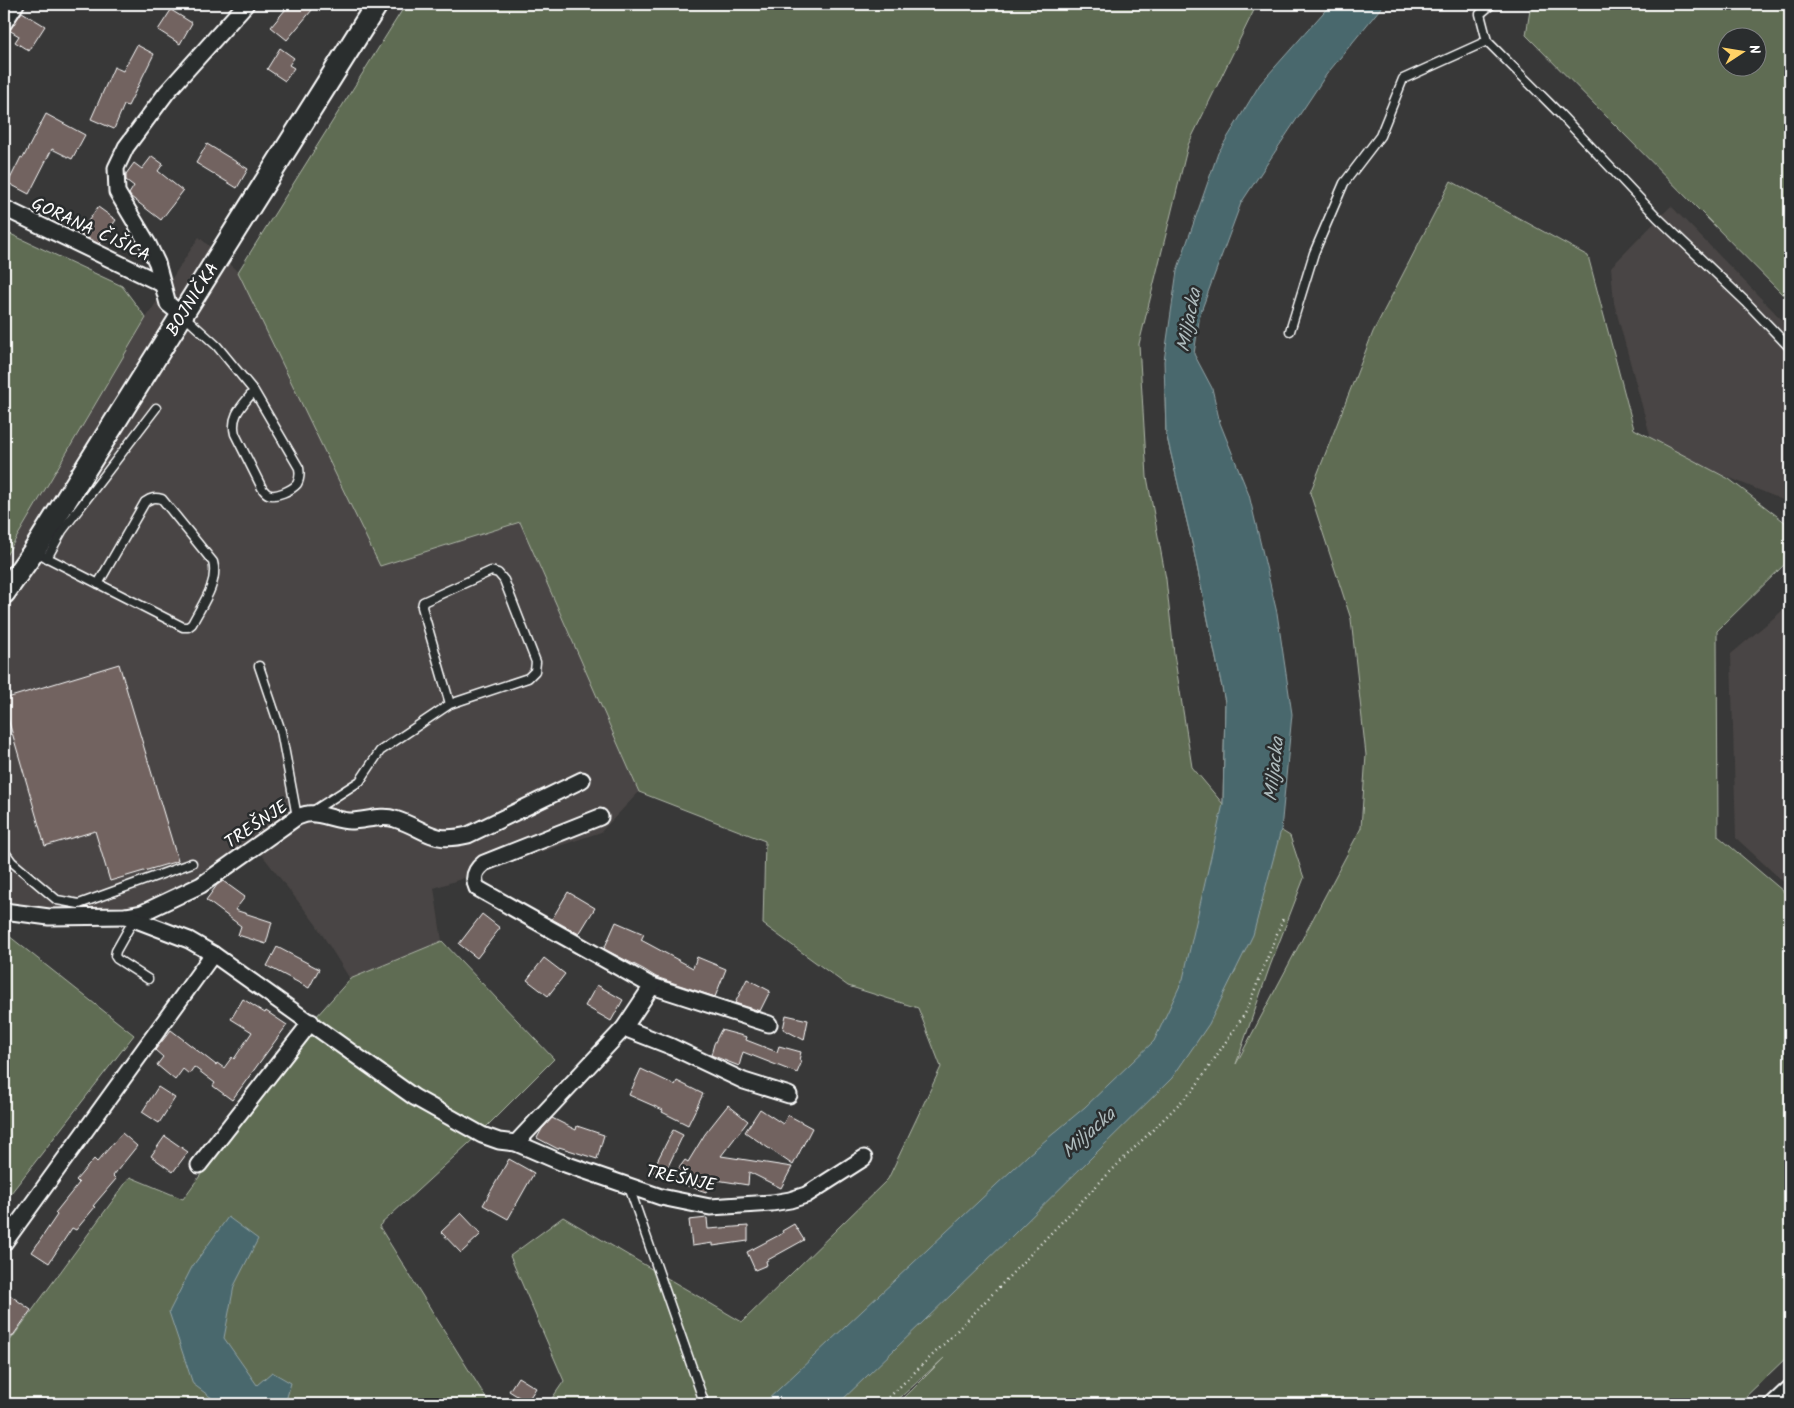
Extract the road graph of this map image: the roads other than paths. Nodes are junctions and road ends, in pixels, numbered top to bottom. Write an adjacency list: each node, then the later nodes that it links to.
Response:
1 (16, 4): 5 (street)
2 (246, 4): 8 (street, GORANA ČIŠICA)
3 (377, 4): 9 (main road, BOJNIČKA)
4 (1492, 4): 6 (lane)
5 (4, 23)
6 (1487, 41): 10 (lane); 11 (lane)
7 (4, 208): 8 (street, GORANA ČIŠICA)
8 (162, 284): 9 (street, GORANA ČIŠICA)
9 (182, 315): 12 (lane); 14 (main road, BOJNIČKA)
10 (1290, 331)
11 (1790, 348)
12 (254, 390): 12 (lane)
13 (156, 408): 14 (lane)
14 (40, 554): 15 (lane); 16 (main road, BOJNIČKA)
15 (98, 584): 15 (lane)
16 (4, 593)
17 (259, 666): 20 (lane)
18 (450, 704): 18 (lane); 20 (lane)
19 (582, 780): 20 (street, TREŠNJE)
20 (303, 815): 25 (street, TREŠNJE)
21 (600, 817): 28 (street)
22 (4, 851): 23 (lane)
23 (192, 863)
24 (4, 910): 25 (street, TREŠNJE)
25 (130, 918): 26 (street, TREŠNJE); 27 (lane)
26 (213, 954): 29 (street, TREŠNJE); 37 (street)
27 (148, 979)
28 (652, 986): 30 (street); 31 (street)
29 (311, 1022): 33 (street, TREŠNJE); 35 (street)
30 (768, 1024)
31 (624, 1028): 32 (street); 33 (street)
32 (789, 1095)
33 (516, 1143): 36 (street, TREŠNJE)
34 (864, 1158): 36 (street, TREŠNJE)
35 (198, 1165)
36 (628, 1185): 39 (lane)
37 (4, 1243)
38 (1790, 1388): 40 (street)
39 (703, 1404)
40 (1773, 1404)

